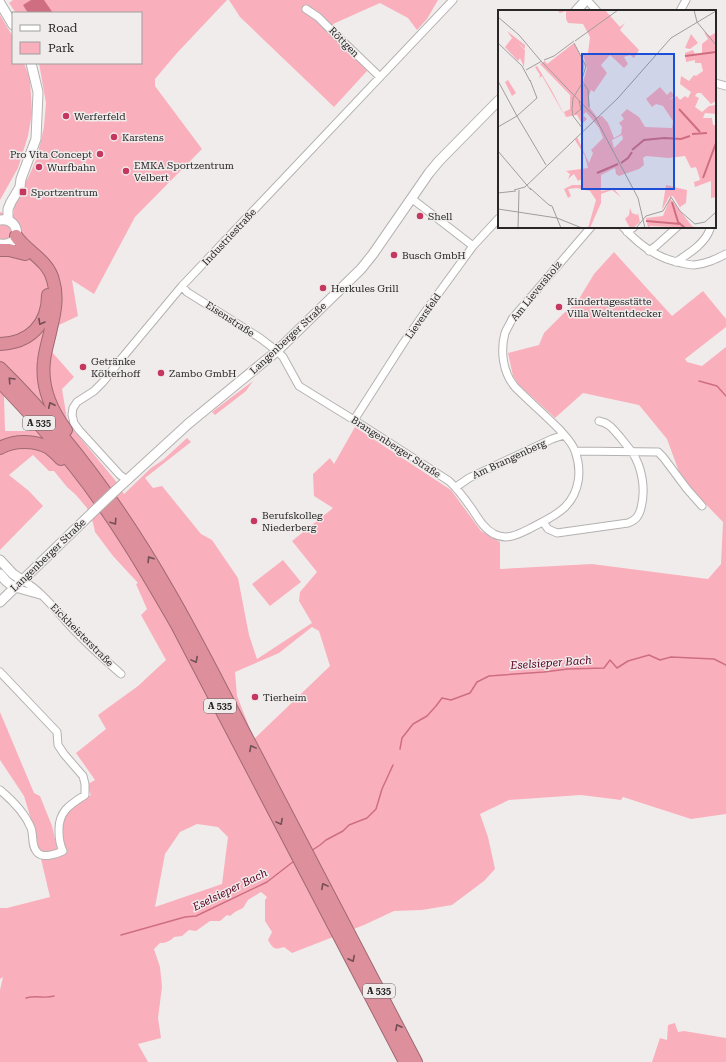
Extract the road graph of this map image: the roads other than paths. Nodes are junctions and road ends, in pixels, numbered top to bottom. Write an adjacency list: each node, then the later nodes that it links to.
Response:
1 (453, 0): 11 (street, Industriestraße)
2 (586, 0): 6 (main road); 7 (street)
3 (686, 0): 8 (street)
4 (0, 3): 9 (main road)
5 (306, 8): 11 (street, Röttgen)
6 (577, 10)
7 (595, 10)
8 (681, 10)
9 (12, 22)
10 (31, 64): 16 (main road)
11 (380, 77): 29 (street, Industriestraße)
12 (716, 83): 13 (street)
13 (726, 86)
14 (498, 101): 15 (main road, Langenberger Straße)
15 (411, 198): 23 (street); 31 (main road, Langenberger Straße)
16 (3, 219): 22 (main road)
17 (498, 219): 23 (street, Lieversfeld)
18 (590, 228): 36 (street, Am Lieversholz)
19 (676, 228): 25 (street)
20 (625, 229): 25 (street)
21 (710, 230): 28 (street)
22 (9, 241): 26 (highway); 38 (highway, one-way to 22)
23 (473, 246): 34 (street, Lieversfeld)
24 (0, 250): 26 (highway)
25 (649, 251): 28 (street)
26 (25, 254): 30 (highway, one-way to 30)
27 (726, 254): 28 (street)
28 (676, 262)
29 (182, 286): 31 (street, Eisenstraße); 42 (street, Industriestraße)
30 (0, 344)
31 (277, 351): 34 (street, Brangenberger Straße); 42 (main road, Langenberger Straße)
32 (0, 368): 38 (highway, A 535, one-way to 32)
33 (0, 382): 41 (highway, A 535)
34 (354, 420): 43 (street, Brangenberger Straße)
35 (599, 421): 40 (street)
36 (564, 435): 39 (street); 43 (street, Am Brangenberg)
37 (0, 448): 41 (highway)
38 (74, 451): 54 (highway, A 535, one-way to 38)
39 (575, 451): 40 (street); 45 (street)
40 (632, 452): 44 (street); 45 (street)
41 (75, 467): 54 (highway, A 535, one-way to 54)
42 (127, 480): 48 (main road, Langenberger Straße, bridge)
43 (456, 487): 45 (street, Brangenberger Straße)
44 (702, 506)
45 (542, 522)
46 (0, 560): 48 (main road)
47 (0, 574): 49 (main road)
48 (22, 580): 49 (main road, Langenberger Straße); 50 (street, Eickheisterstraße)
49 (15, 588): 50 (street, Eickheisterstraße); 51 (main road, Langenberger Straße)
50 (42, 596): 53 (street, Eickheisterstraße)
51 (0, 602)
52 (0, 672): 55 (street)
53 (121, 674)
54 (266, 785): 56 (highway, A 535)
55 (0, 790)
56 (338, 923): 57 (highway, A 535, one-way to 57); 58 (highway, A 535, one-way to 56)
57 (405, 1062)
58 (416, 1062)

